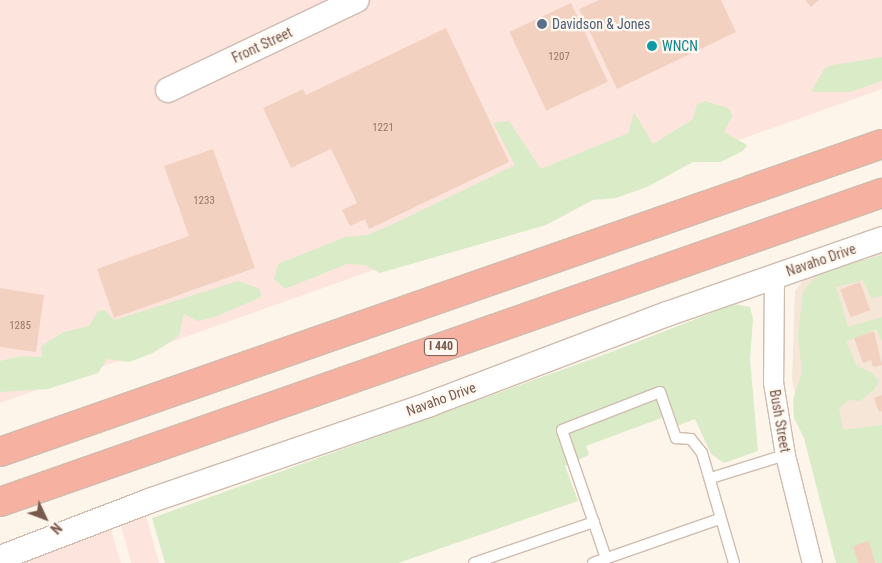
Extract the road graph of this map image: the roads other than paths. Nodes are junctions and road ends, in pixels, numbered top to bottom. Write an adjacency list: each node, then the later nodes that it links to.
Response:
1 (357, 0): 2 (street, Front Street)
2 (168, 90)
3 (882, 144): 7 (highway)
4 (882, 193): 10 (highway, I 440)
5 (882, 238): 6 (street, Navaho Drive)
6 (774, 276): 8 (street, Bush Street); 13 (street, Navaho Drive)
7 (0, 452)
8 (785, 455): 9 (lane); 18 (street, Bush Street)
9 (711, 478): 11 (lane); 12 (lane)
10 (0, 502)
11 (719, 519): 14 (lane); 17 (lane)
12 (594, 522): 14 (lane); 15 (lane)
13 (0, 558)
14 (606, 558): 16 (lane)
15 (474, 563)
16 (593, 563)
17 (734, 563)
18 (812, 563)

